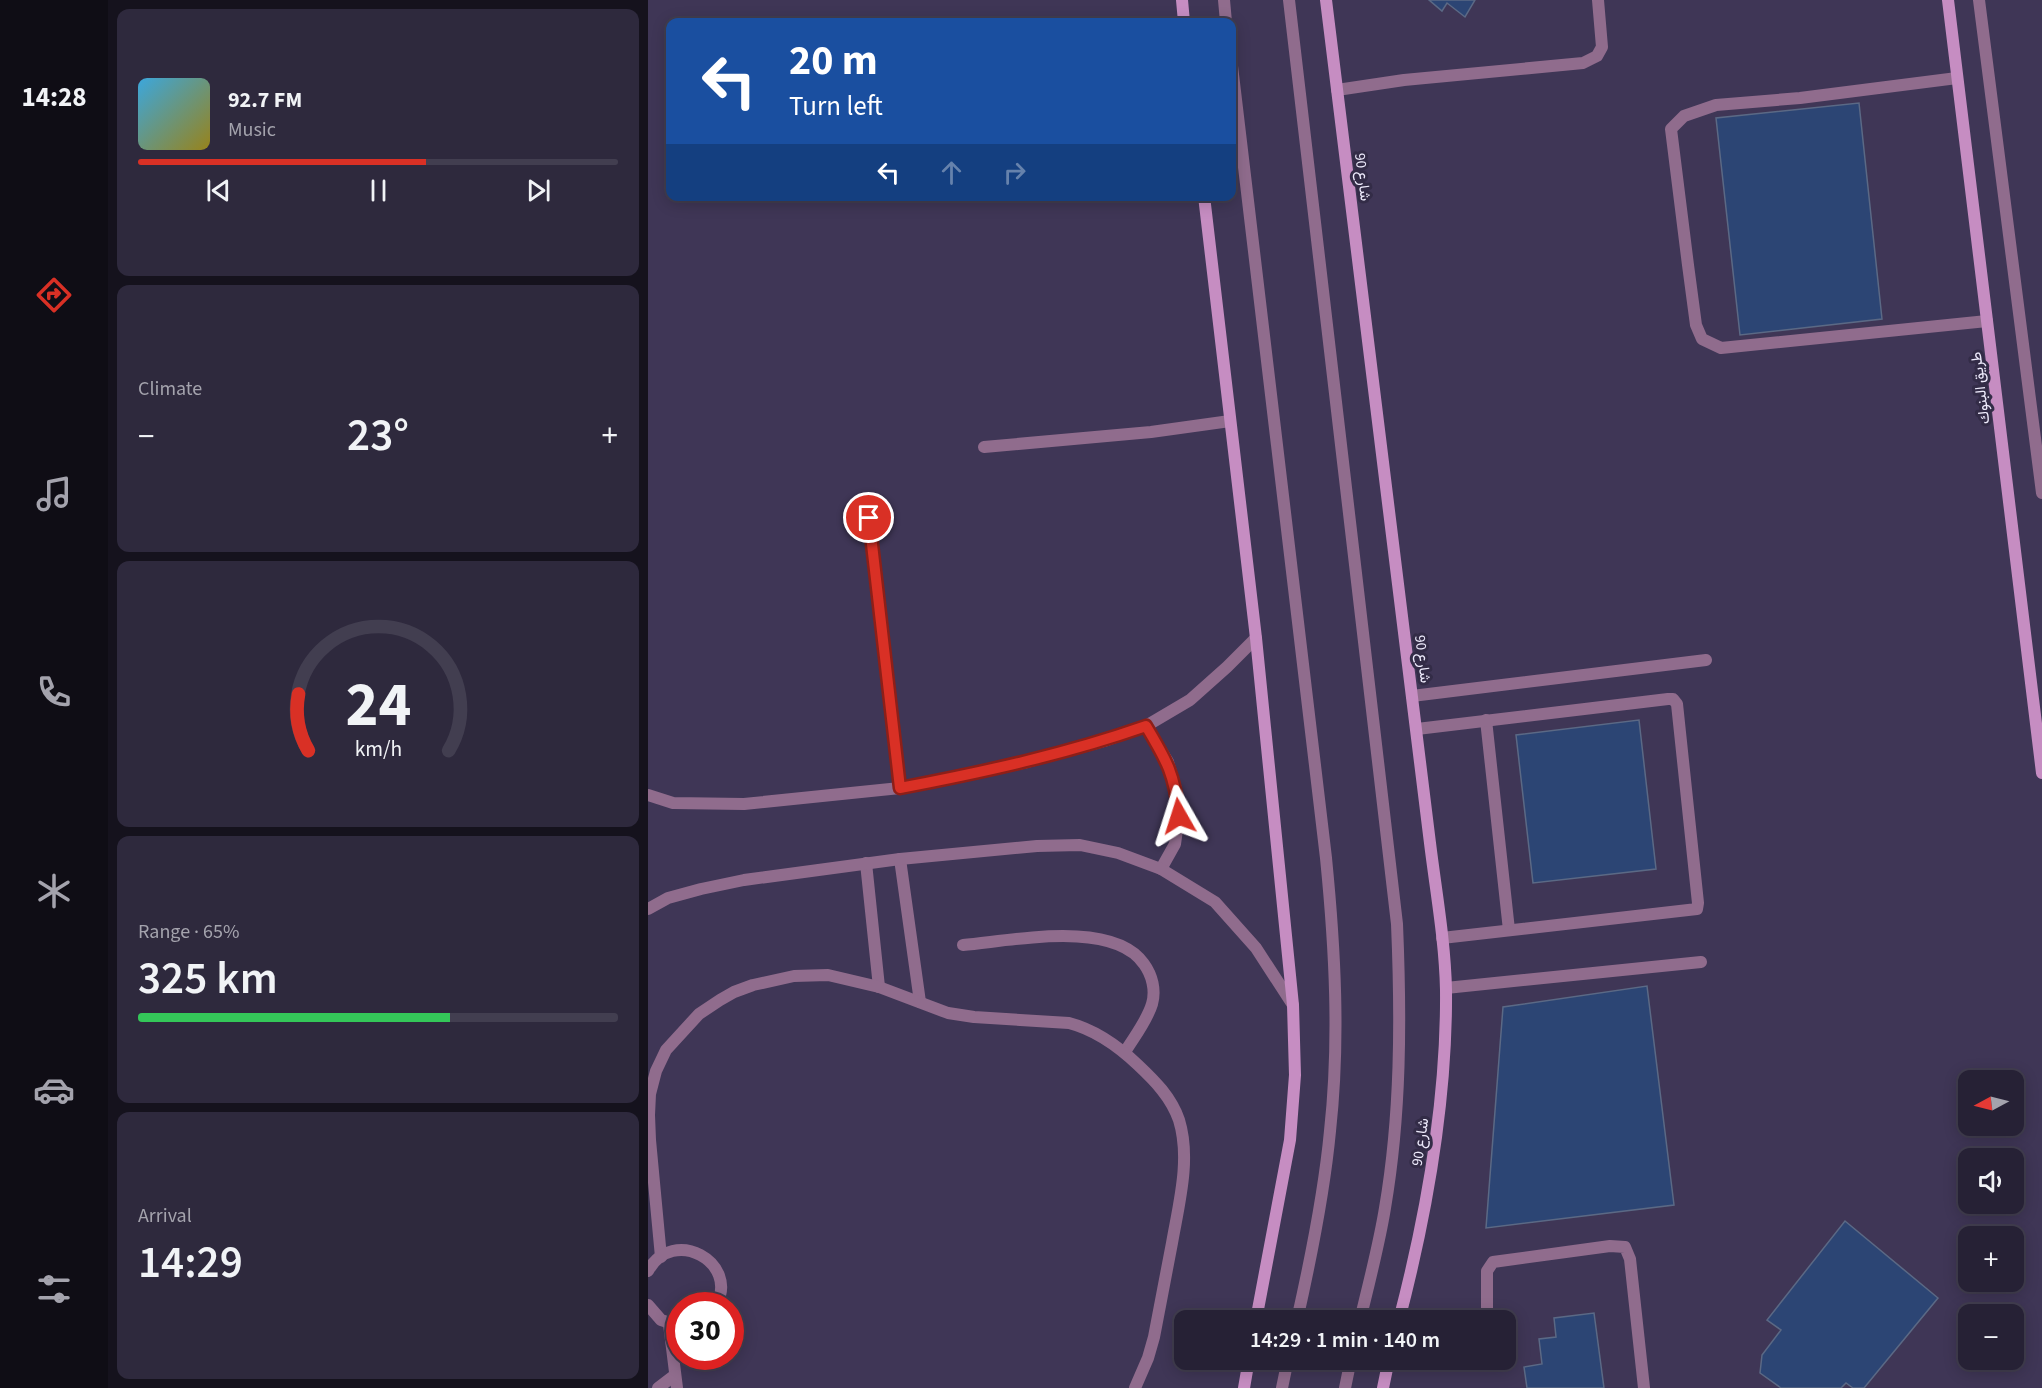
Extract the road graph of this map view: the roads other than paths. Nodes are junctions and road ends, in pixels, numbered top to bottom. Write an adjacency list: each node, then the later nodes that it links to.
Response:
1 (1182, 0): 8 (street)
2 (1224, 0): 9 (street)
3 (1289, 0): 47 (street)
4 (1326, 0): 11 (street, شارع 90)
5 (1598, 0): 11 (street)
6 (1948, 0): 10 (street, طريق البنوك)
7 (1979, 0): 17 (street)
8 (1184, 18)
9 (1226, 18)
10 (1957, 78): 14 (street, طريق البنوك); 14 (street)
11 (1337, 90): 21 (street, شارع 90)
12 (1236, 100): 46 (street)
13 (1205, 201): 15 (street)
14 (1987, 321): 25 (street, طريق البنوك)
15 (1230, 422): 16 (street); 19 (street)
16 (984, 447)
17 (2042, 493)
18 (869, 518): 26 (street)
19 (1256, 638): 23 (street); 39 (street)
20 (1706, 660): 21 (street)
21 (1412, 696): 24 (street, شارع 90)
22 (1486, 720): 24 (street); 32 (street); 32 (street)
23 (1146, 726): 26 (street); 30 (street)
24 (1417, 729): 33 (street, شارع 90)
25 (2042, 772)
26 (900, 788): 27 (street)
27 (648, 795)
28 (900, 859): 29 (street); 30 (street); 38 (street)
29 (866, 863): 31 (street); 36 (street)
30 (1161, 869): 39 (street)
31 (648, 909)
32 (1509, 930): 33 (street)
33 (1442, 938): 37 (street, شارع 90)
34 (963, 945): 40 (street)
35 (1701, 962): 37 (street)
36 (879, 987): 38 (street); 41 (street)
37 (1446, 988): 48 (street, شارع 90)
38 (920, 1002): 40 (street)
39 (1293, 1005): 45 (street)
40 (1125, 1052): 58 (street)
41 (661, 1257): 42 (street); 43 (street)
42 (648, 1271)
43 (719, 1292)
44 (648, 1305): 50 (street)
45 (1258, 1310)
46 (1299, 1310)
47 (1362, 1310)
48 (1402, 1310)
49 (1487, 1310): 64 (street)
50 (666, 1322)
51 (1247, 1370): 59 (street)
52 (1286, 1370): 60 (street)
53 (1349, 1370): 61 (street)
54 (1387, 1370): 62 (street)
55 (1388, 1370): 63 (street)
56 (676, 1382): 57 (street)
57 (658, 1388)
58 (1135, 1388)
59 (1244, 1388)
60 (1282, 1388)
61 (1345, 1388)
62 (1383, 1388)
63 (1389, 1388)
64 (1644, 1388)

